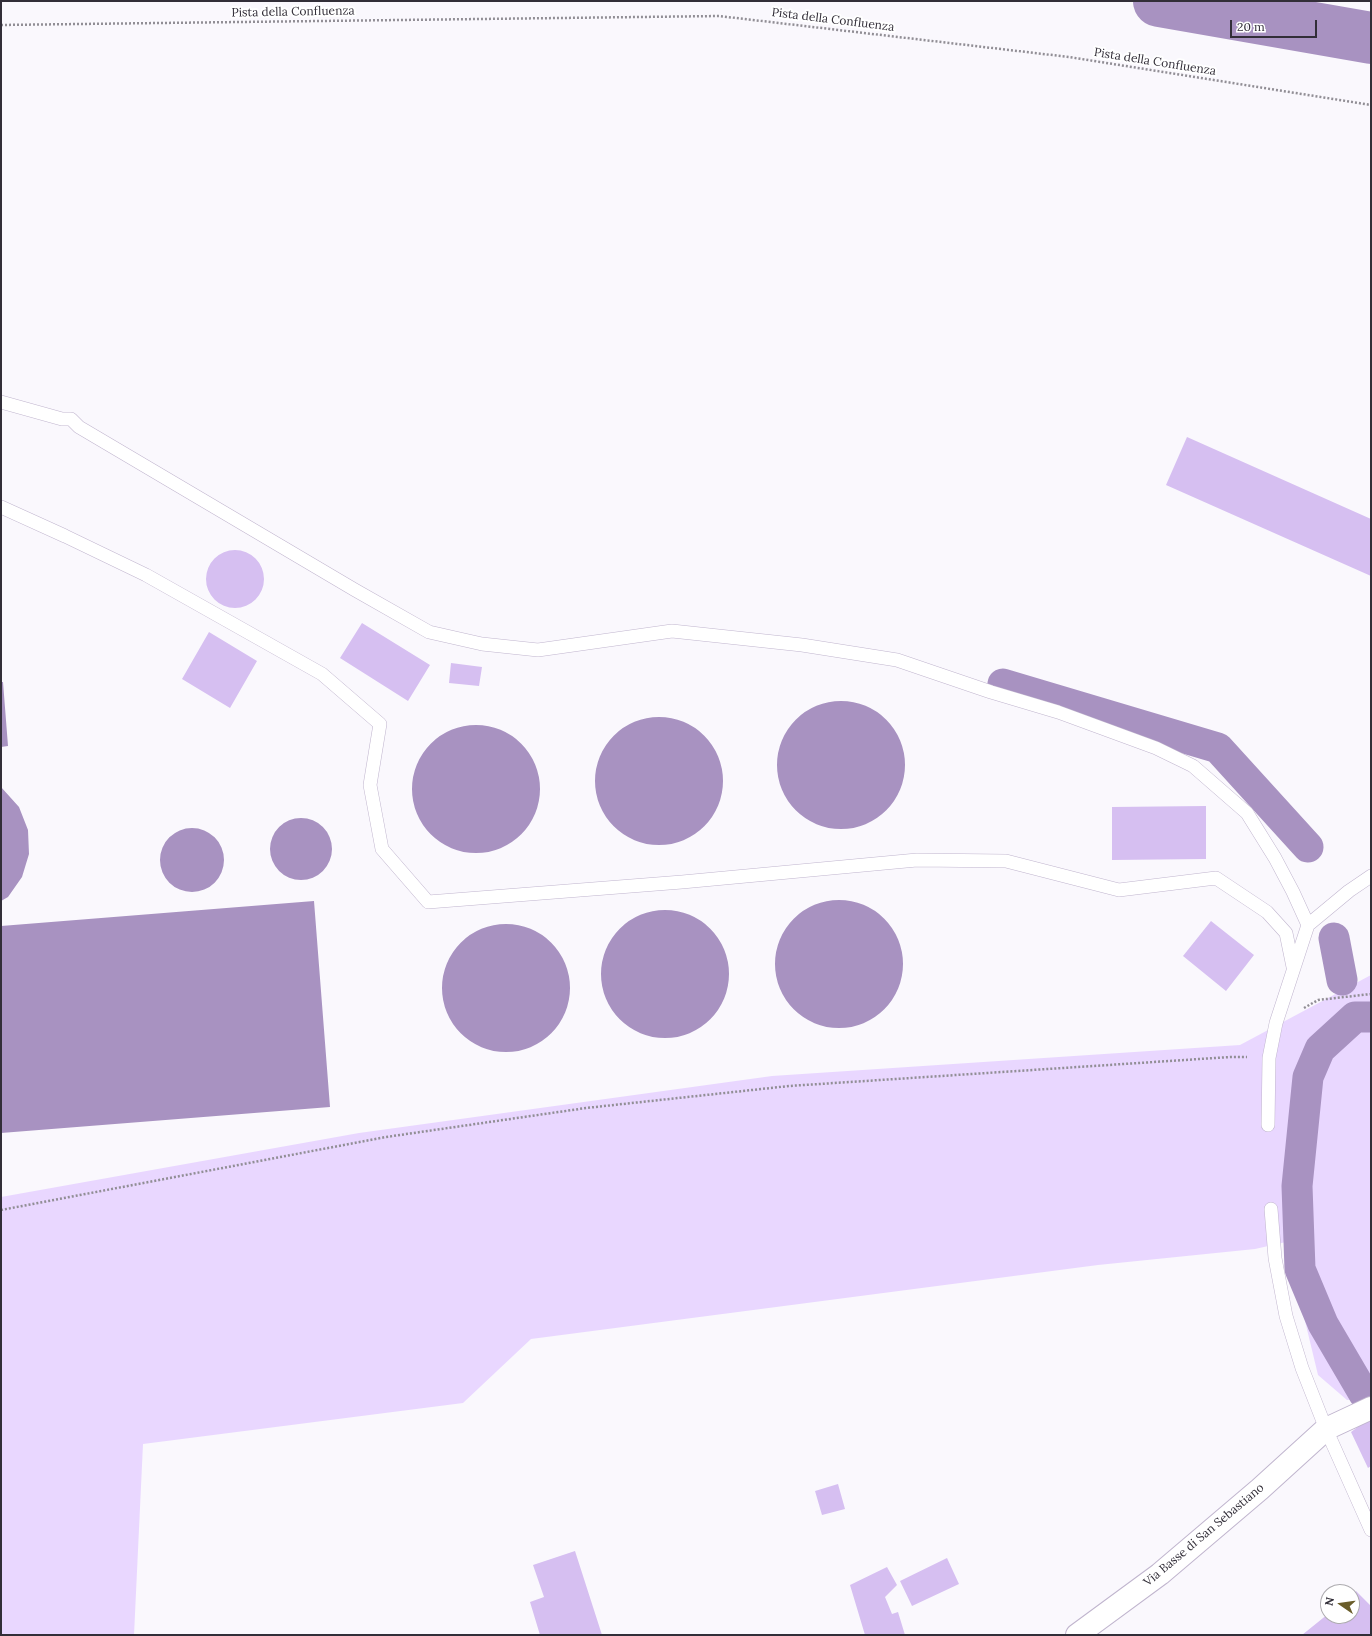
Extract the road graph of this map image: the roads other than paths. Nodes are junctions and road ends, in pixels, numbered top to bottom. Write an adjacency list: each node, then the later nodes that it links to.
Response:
1 (1, 402): 4 (lane)
2 (1, 507): 5 (lane)
3 (1371, 876): 4 (lane)
4 (1308, 925): 5 (lane)
5 (1294, 967): 6 (lane)
6 (1268, 1125)
7 (1271, 1209): 9 (lane)
8 (1371, 1408): 9 (street, Via Basse di San Sebastiano)
9 (1326, 1429): 10 (lane); 11 (street, Via Basse di San Sebastiano)
10 (1371, 1530)
11 (1077, 1635)

